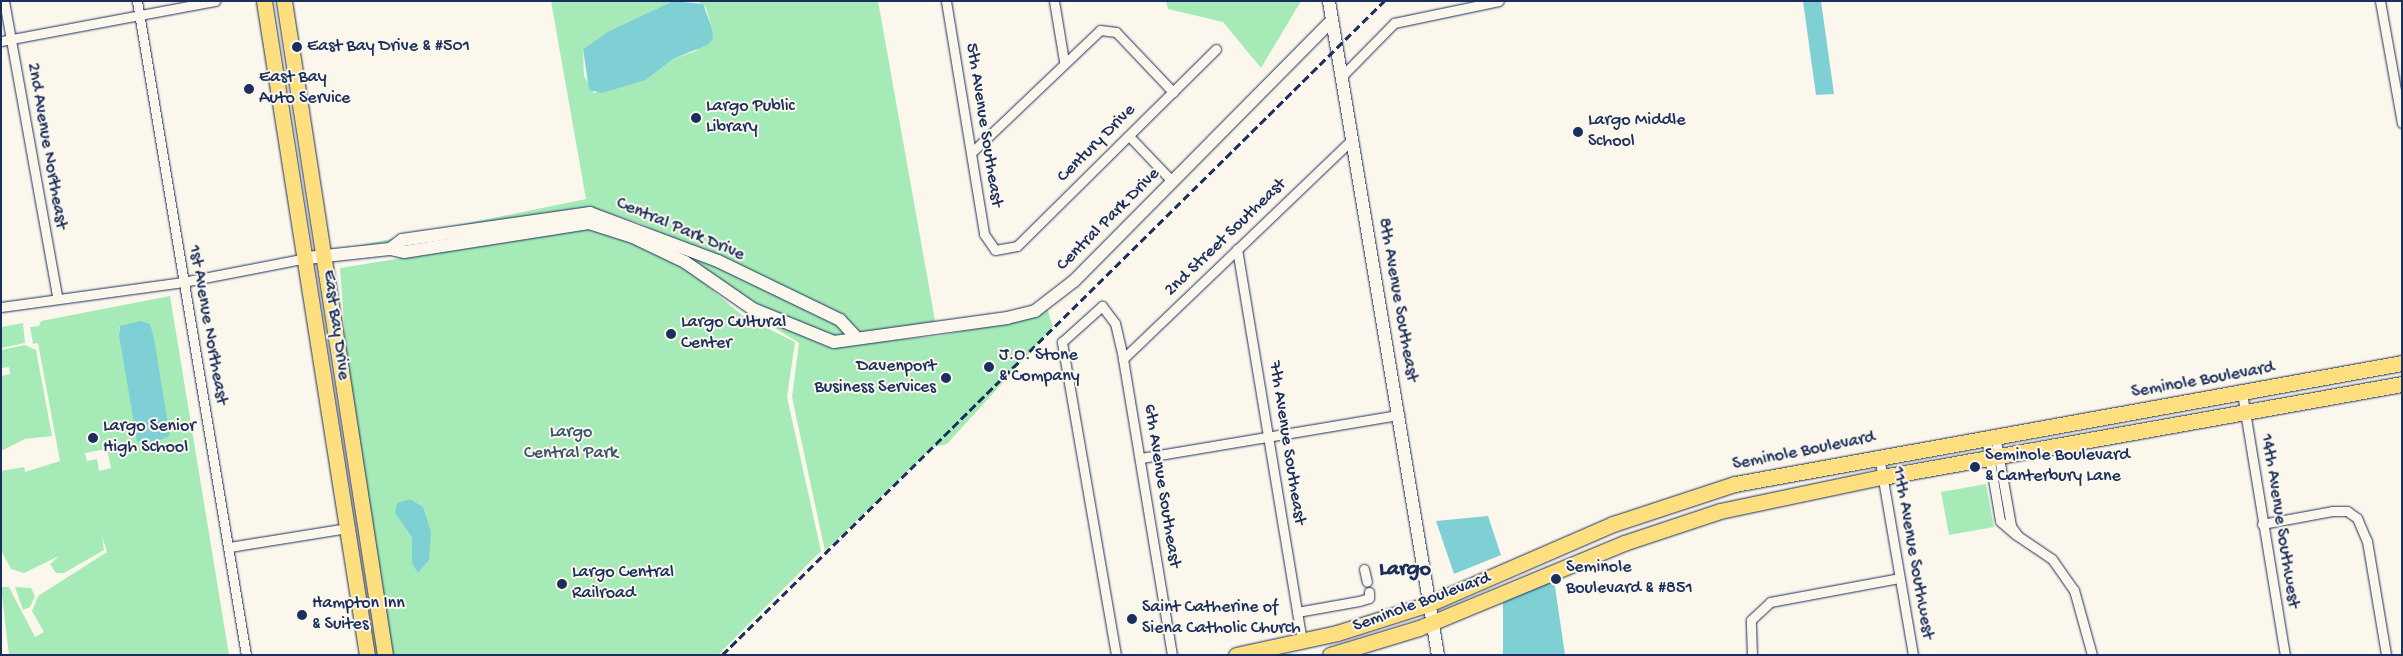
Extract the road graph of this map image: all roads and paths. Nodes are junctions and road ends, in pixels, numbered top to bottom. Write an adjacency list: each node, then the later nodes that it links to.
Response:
1 (4, 1): 13 (street, 2nd Avenue Northeast)
2 (137, 1): 11 (street, 1st Avenue Northeast)
3 (215, 1): 11 (street)
4 (264, 1): 27 (main road, East Bay Drive)
5 (284, 1): 26 (main road, East Bay Drive)
6 (946, 1): 21 (street, 5th Avenue Southeast)
7 (1054, 1): 15 (street)
8 (1329, 1): 12 (street, 8th Avenue Southeast)
9 (1499, 1): 16 (street)
10 (2380, 1): 18 (street)
11 (139, 15): 13 (street); 28 (street, 1st Avenue Northeast)
12 (1332, 20): 16 (street, 8th Avenue Southeast); 22 (street, Central Park Drive)
13 (6, 40): 29 (street, 2nd Avenue Northeast)
14 (1216, 49): 17 (street, Century Drive)
15 (1064, 61): 17 (street); 21 (street)
16 (1341, 77): 20 (street, 8th Avenue Southeast)
17 (1173, 92): 19 (street, Century Drive)
18 (2402, 123)
19 (1129, 136): 22 (street); 24 (street, Century Drive)
20 (1351, 140): 25 (street, 2nd Street Southeast); 37 (street, 8th Avenue Southeast)
21 (971, 153): 24 (street, 5th Avenue Southeast)
22 (1172, 181): 31 (street, Central Park Drive)
23 (390, 249): 26 (street, Central Park Drive); 31 (street, Central Park Drive); 31 (street, Central Park Drive)
24 (995, 250)
25 (1237, 250): 32 (street, 2nd Street Southeast); 38 (street, 7th Avenue Southeast)
26 (324, 256): 27 (street, Central Park Drive); 55 (main road, East Bay Drive)
27 (307, 258): 28 (street); 45 (main road, East Bay Drive)
28 (183, 282): 29 (street); 46 (street, 1st Avenue Northeast)
29 (56, 296): 30 (street)
30 (1, 307)
31 (855, 336)
32 (1123, 360): 42 (street, 6th Avenue Southeast); 56 (street, 6th Avenue Southeast)
33 (2402, 363): 35 (main road, Seminole Boulevard)
34 (2402, 384): 36 (main road, Seminole Boulevard)
35 (2242, 393): 36 (street, 14th Avenue Southwest); 39 (main road, Seminole Boulevard)
36 (2245, 413): 41 (main road, Seminole Boulevard); 44 (street, 14th Avenue Southwest)
37 (1399, 415): 38 (street); 49 (street, 8th Avenue Southeast)
38 (1269, 436): 42 (street); 50 (street, 7th Avenue Southeast)
39 (1990, 436): 40 (main road, Seminole Boulevard); 41 (street)
40 (1879, 456): 43 (street, 11th Avenue Southwest); 49 (main road, Seminole Boulevard)
41 (1994, 457): 43 (main road, Seminole Boulevard); 63 (street)
42 (1141, 458): 57 (street, 6th Avenue Southeast)
43 (1882, 477): 48 (street, 11th Avenue Southwest); 51 (main road, Seminole Boulevard)
44 (2262, 524): 64 (street, 14th Avenue Southwest); 65 (street)
45 (347, 528): 46 (street); 54 (main road, East Bay Drive)
46 (229, 547): 53 (street, 1st Avenue Northeast)
47 (1364, 569): 50 (street)
48 (1900, 578): 61 (street); 62 (street, 11th Avenue Southwest)
49 (1430, 604): 51 (street, 8th Avenue Southeast); 52 (main road, Seminole Boulevard)
50 (1297, 612): 52 (street, 7th Avenue Southeast)
51 (1433, 623): 59 (main road, Seminole Boulevard); 60 (street, 8th Avenue Southeast)
52 (1302, 642): 58 (main road, Seminole Boulevard)
53 (246, 655)
54 (367, 655)
55 (385, 655)
56 (1116, 655)
57 (1172, 655)
58 (1236, 655)
59 (1330, 655)
60 (1438, 655)
61 (1752, 655)
62 (1913, 655)
63 (2092, 655)
64 (2285, 655)
65 (2386, 655)

